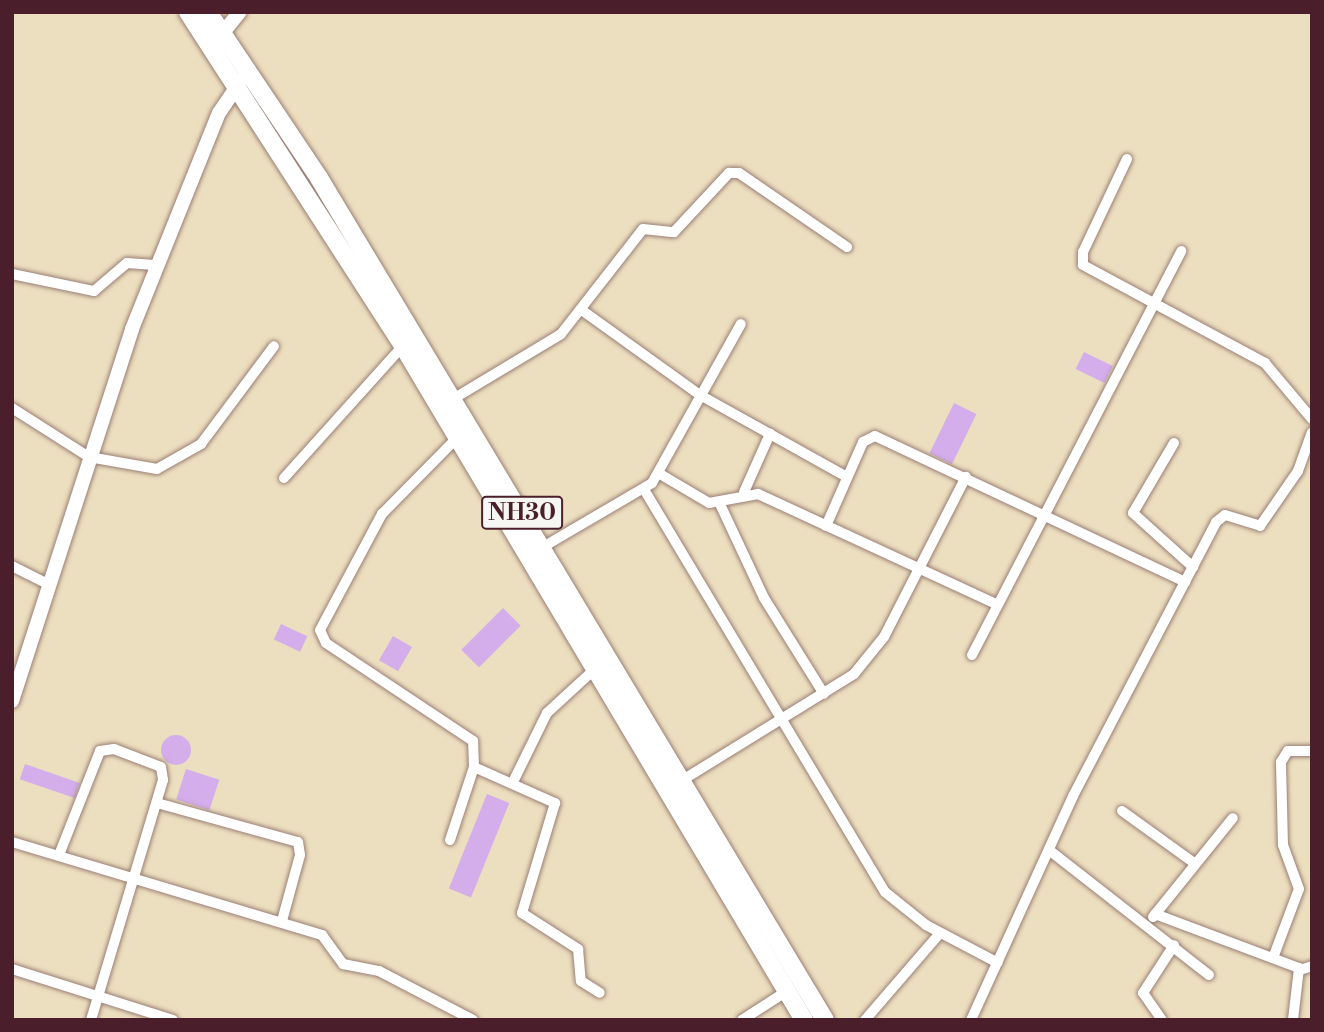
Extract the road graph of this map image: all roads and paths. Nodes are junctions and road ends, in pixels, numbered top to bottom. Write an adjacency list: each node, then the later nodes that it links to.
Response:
1 (188, 12): 4 (highway, NH30)
2 (208, 12): 4 (highway, NH30)
3 (240, 12): 4 (street)
4 (217, 40): 5 (highway, NH30)
5 (244, 77): 9 (street); 15 (highway, NH30); 17 (highway, NH30)
6 (1126, 159): 11 (street)
7 (847, 247): 12 (street)
8 (1181, 251): 11 (street)
9 (158, 265): 10 (street); 24 (street)
10 (12, 274)
11 (1154, 303): 19 (street); 32 (street)
12 (583, 311): 16 (street); 17 (street)
13 (741, 324): 16 (street)
14 (274, 346): 24 (street)
15 (403, 346): 22 (highway, NH30); 28 (street)
16 (700, 395): 21 (street); 25 (street)
17 (453, 400): 34 (highway, NH30)
18 (12, 408): 24 (street)
19 (1312, 419)
20 (1312, 432): 36 (street)
21 (770, 434): 26 (street); 30 (street)
22 (457, 438): 42 (highway, NH30); 47 (street)
23 (1174, 443): 36 (street)
24 (89, 457): 39 (street)
25 (660, 474): 29 (street); 31 (street)
26 (845, 476): 27 (street); 33 (street)
27 (965, 477): 32 (street); 37 (street)
28 (284, 478)
29 (645, 491): 34 (street); 45 (street)
30 (744, 492): 31 (street); 33 (street)
31 (719, 502): 43 (street)
32 (1045, 513): 38 (street); 40 (street)
33 (826, 526): 37 (street)
34 (543, 547): 48 (highway, NH30)
35 (12, 566): 39 (street)
36 (1193, 566): 38 (street)
37 (921, 570): 40 (street); 43 (street)
38 (1185, 582): 55 (street)
39 (48, 584): 44 (street)
40 (996, 604): 41 (street)
41 (972, 655)
42 (596, 668): 49 (street); 69 (highway, NH30)
43 (824, 694): 45 (street)
44 (12, 701)
45 (780, 720): 48 (street); 61 (street)
46 (1312, 751): 63 (street)
47 (474, 767): 49 (street); 53 (street)
48 (681, 781): 77 (highway, NH30)
49 (513, 782): 70 (street)
50 (157, 803): 56 (street); 58 (street); 60 (street)
51 (1122, 811): 57 (street)
52 (1233, 818): 57 (street)
53 (450, 840)
54 (12, 842): 56 (street)
55 (1049, 850): 59 (street); 64 (street)
56 (59, 855): 58 (street)
57 (1194, 863): 59 (street)
58 (132, 877): 60 (street); 71 (street)
59 (1151, 918): 62 (street); 63 (street)
60 (282, 921): 74 (street)
61 (940, 933): 64 (street); 78 (street)
62 (1174, 945): 68 (street); 80 (street)
63 (1273, 958): 67 (street)
64 (998, 963): 79 (street)
65 (1312, 966): 67 (street)
66 (12, 969): 71 (street)
67 (1300, 970): 81 (street)
68 (1209, 975)
69 (787, 992): 75 (street); 76 (highway, NH30)
70 (600, 993)
71 (98, 996): 72 (street); 73 (street)
72 (90, 1020)
73 (173, 1020)
74 (473, 1020)
75 (742, 1020)
76 (804, 1020)
77 (825, 1020)
78 (865, 1020)
79 (971, 1020)
80 (1162, 1020)
81 (1293, 1020)

